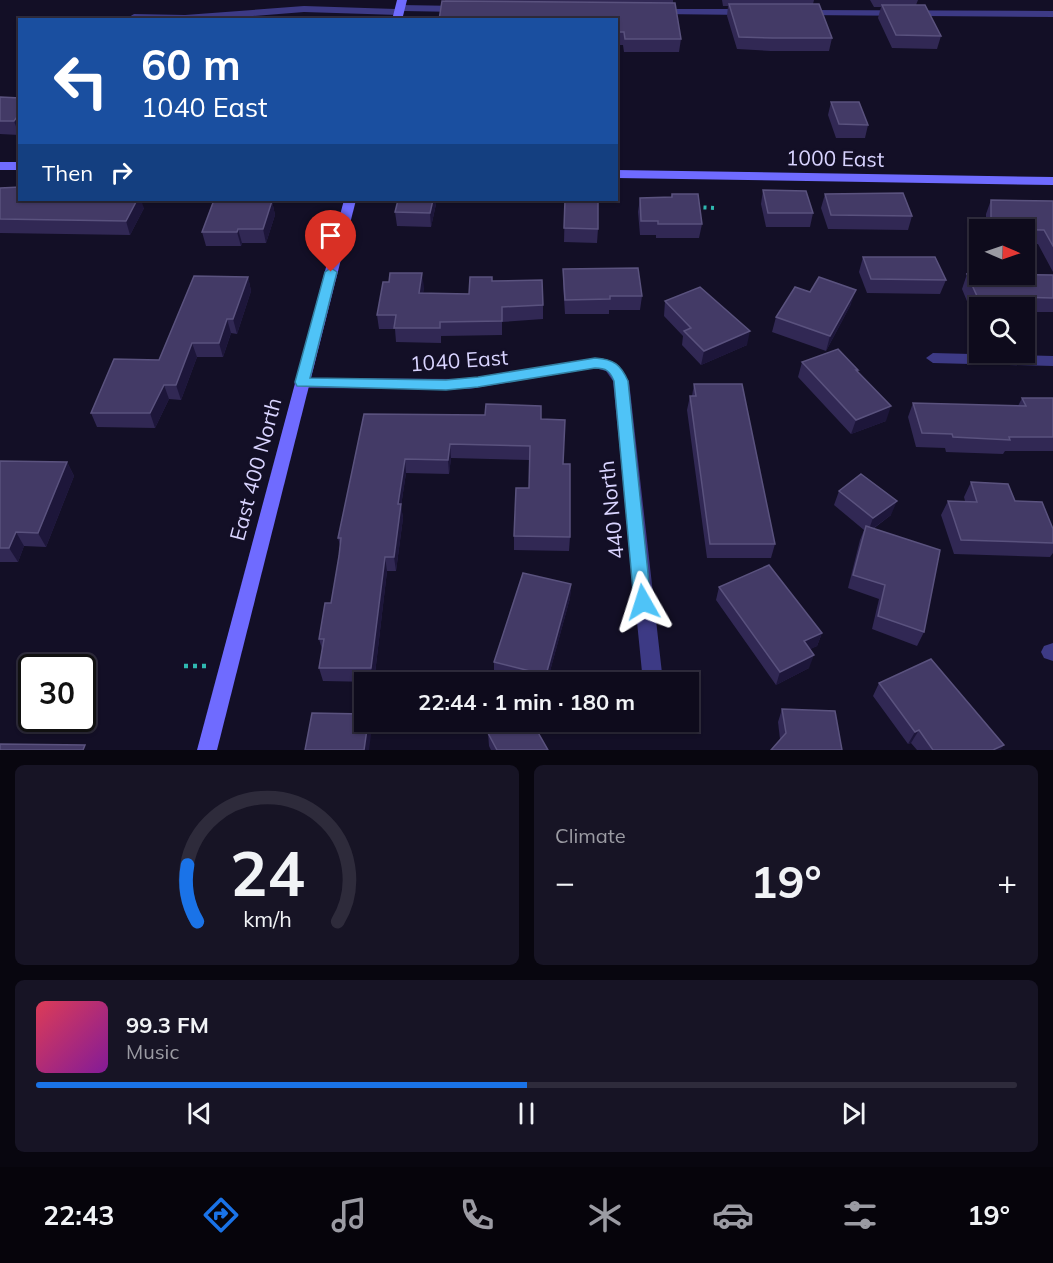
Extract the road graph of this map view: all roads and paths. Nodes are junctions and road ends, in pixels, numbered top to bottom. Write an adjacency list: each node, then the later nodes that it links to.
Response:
1 (471, 9): 2 (street)
2 (399, 10): 7 (street)
3 (649, 11): 4 (street)
4 (756, 12)
5 (792, 12): 6 (street)
6 (1053, 14)
7 (134, 16)
8 (0, 166): 9 (street)
9 (18, 166)
10 (618, 174): 11 (street, 1000 East)
11 (1053, 181)
12 (350, 201): 18 (street, East 400 North)
13 (692, 207): 14 (path)
14 (715, 208)
15 (933, 358): 16 (street)
16 (1053, 361)
17 (616, 369): 18 (street, 1040 East); 19 (street, 440 North)
18 (302, 382): 20 (street, East 400 North)
19 (652, 672)
20 (207, 750)

